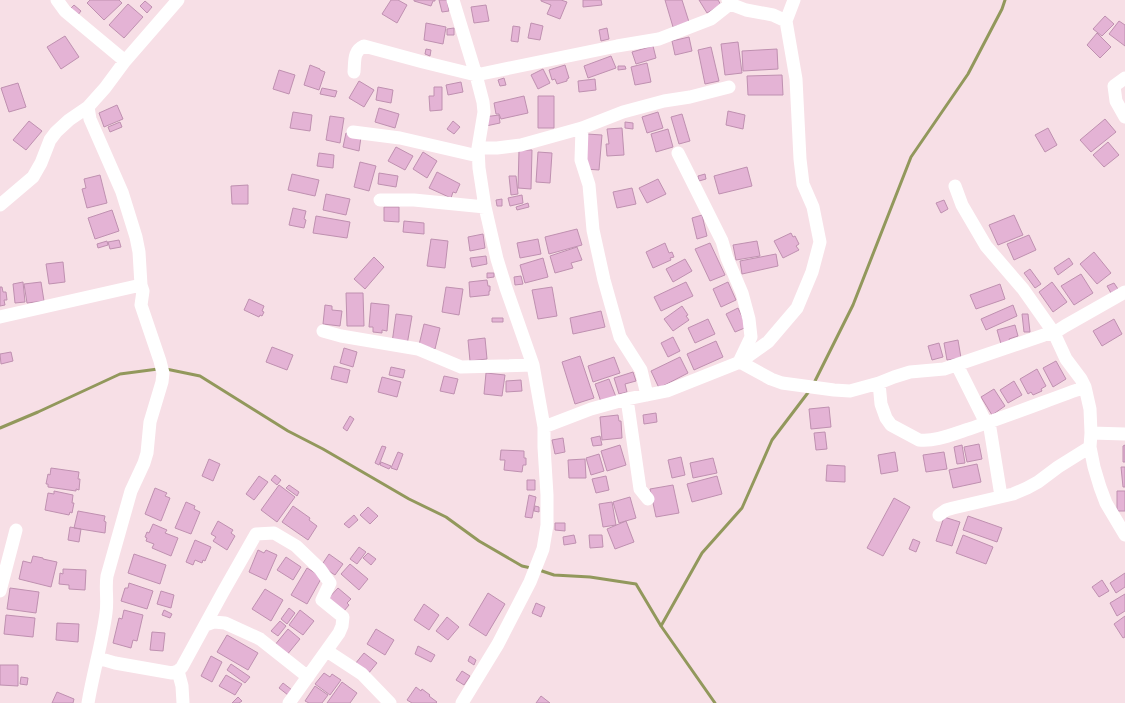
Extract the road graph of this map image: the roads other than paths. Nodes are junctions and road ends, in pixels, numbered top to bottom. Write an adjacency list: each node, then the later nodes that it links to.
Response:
1 (57, 0): 7 (street)
2 (178, 0): 7 (street)
3 (452, 0): 9 (street)
4 (794, 0): 6 (street)
5 (729, 2): 6 (street); 9 (street)
6 (786, 21): 27 (street)
7 (125, 61): 12 (street)
8 (354, 72): 9 (street)
9 (476, 75): 16 (street)
10 (1125, 78): 13 (street)
11 (729, 87): 14 (street)
12 (88, 107): 20 (street); 22 (street)
13 (1125, 116)
14 (582, 128): 16 (street); 32 (street)
15 (353, 132): 16 (street)
16 (478, 152): 21 (street)
17 (678, 152): 27 (street)
18 (955, 186): 26 (street)
19 (380, 200): 21 (street)
20 (0, 205)
21 (485, 207): 28 (street)
22 (141, 285): 24 (street); 48 (street)
23 (1125, 292): 26 (street)
24 (0, 317)
25 (323, 331): 28 (street)
26 (1054, 334): 29 (street); 31 (street)
27 (740, 362): 30 (street); 32 (street)
28 (533, 365): 35 (street)
29 (957, 365): 30 (street); 34 (street)
30 (878, 383): 34 (street)
31 (1085, 387): 34 (street); 36 (street)
32 (647, 395): 33 (street)
33 (627, 399): 35 (street); 40 (street)
34 (988, 423): 39 (street)
35 (544, 427): 55 (street)
36 (1091, 433): 37 (street); 38 (street)
37 (1125, 434)
38 (1090, 447): 39 (street); 42 (street)
39 (1001, 496): 41 (street)
40 (648, 499)
41 (939, 515)
42 (1119, 515): 44 (street)
43 (16, 530): 45 (street)
44 (1125, 535)
45 (0, 591)
46 (206, 625): 47 (street); 49 (street); 50 (street)
47 (327, 651): 50 (street); 54 (street)
48 (98, 658): 49 (street); 51 (street)
49 (178, 671): 52 (street)
50 (308, 677): 53 (street)
51 (88, 703)
52 (183, 703)
53 (289, 703)
54 (390, 703)
55 (462, 703)

